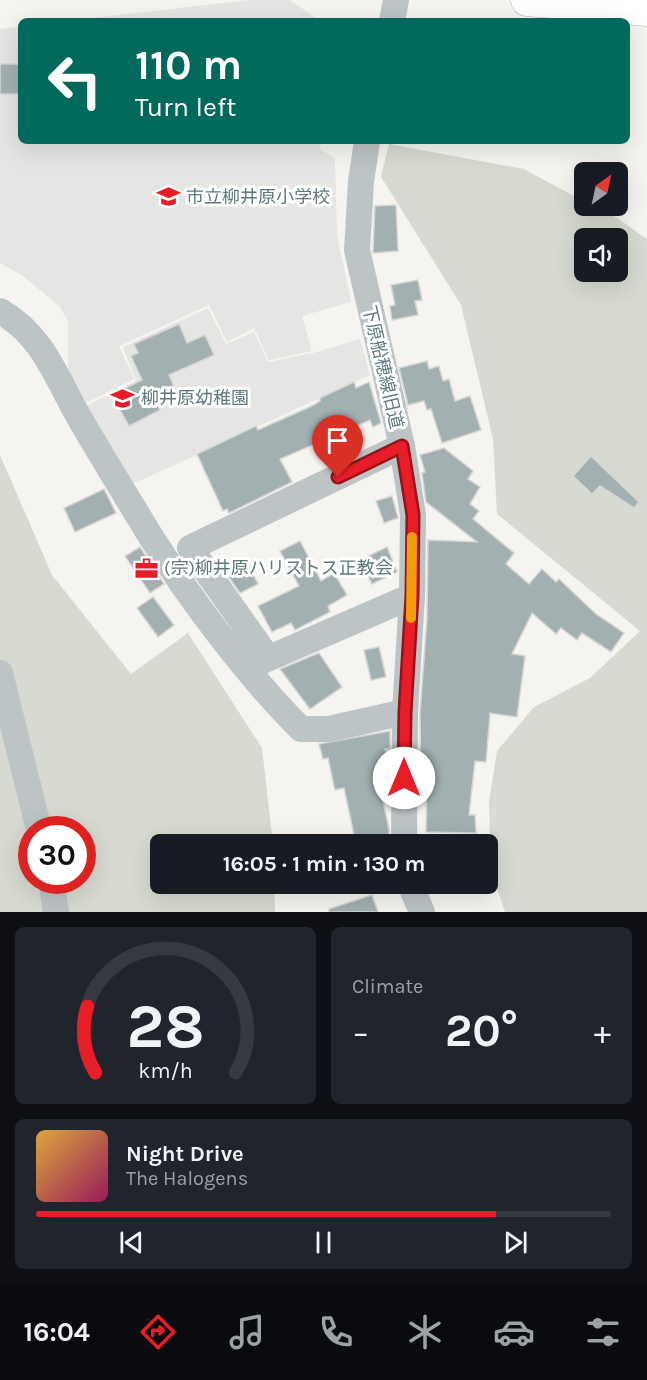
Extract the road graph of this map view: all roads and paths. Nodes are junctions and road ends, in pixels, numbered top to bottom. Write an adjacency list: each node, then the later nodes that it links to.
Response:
1 (396, 0): 4 (street)
2 (527, 0): 3 (main road)
3 (647, 10)
4 (393, 18)
5 (367, 144): 7 (street, 下原船穂線旧道)
6 (0, 312): 9 (street)
7 (402, 446): 8 (street, 下原船穂線旧道); 9 (street)
8 (412, 596): 9 (street); 11 (street, 下原船穂線旧道)
9 (258, 663): 11 (street)
10 (0, 673): 12 (street)
11 (405, 712): 13 (street, 下原船穂線旧道)
12 (36, 816)
13 (404, 834)
14 (53, 894): 16 (street)
15 (414, 894): 17 (street)
16 (56, 912)
17 (422, 912)

